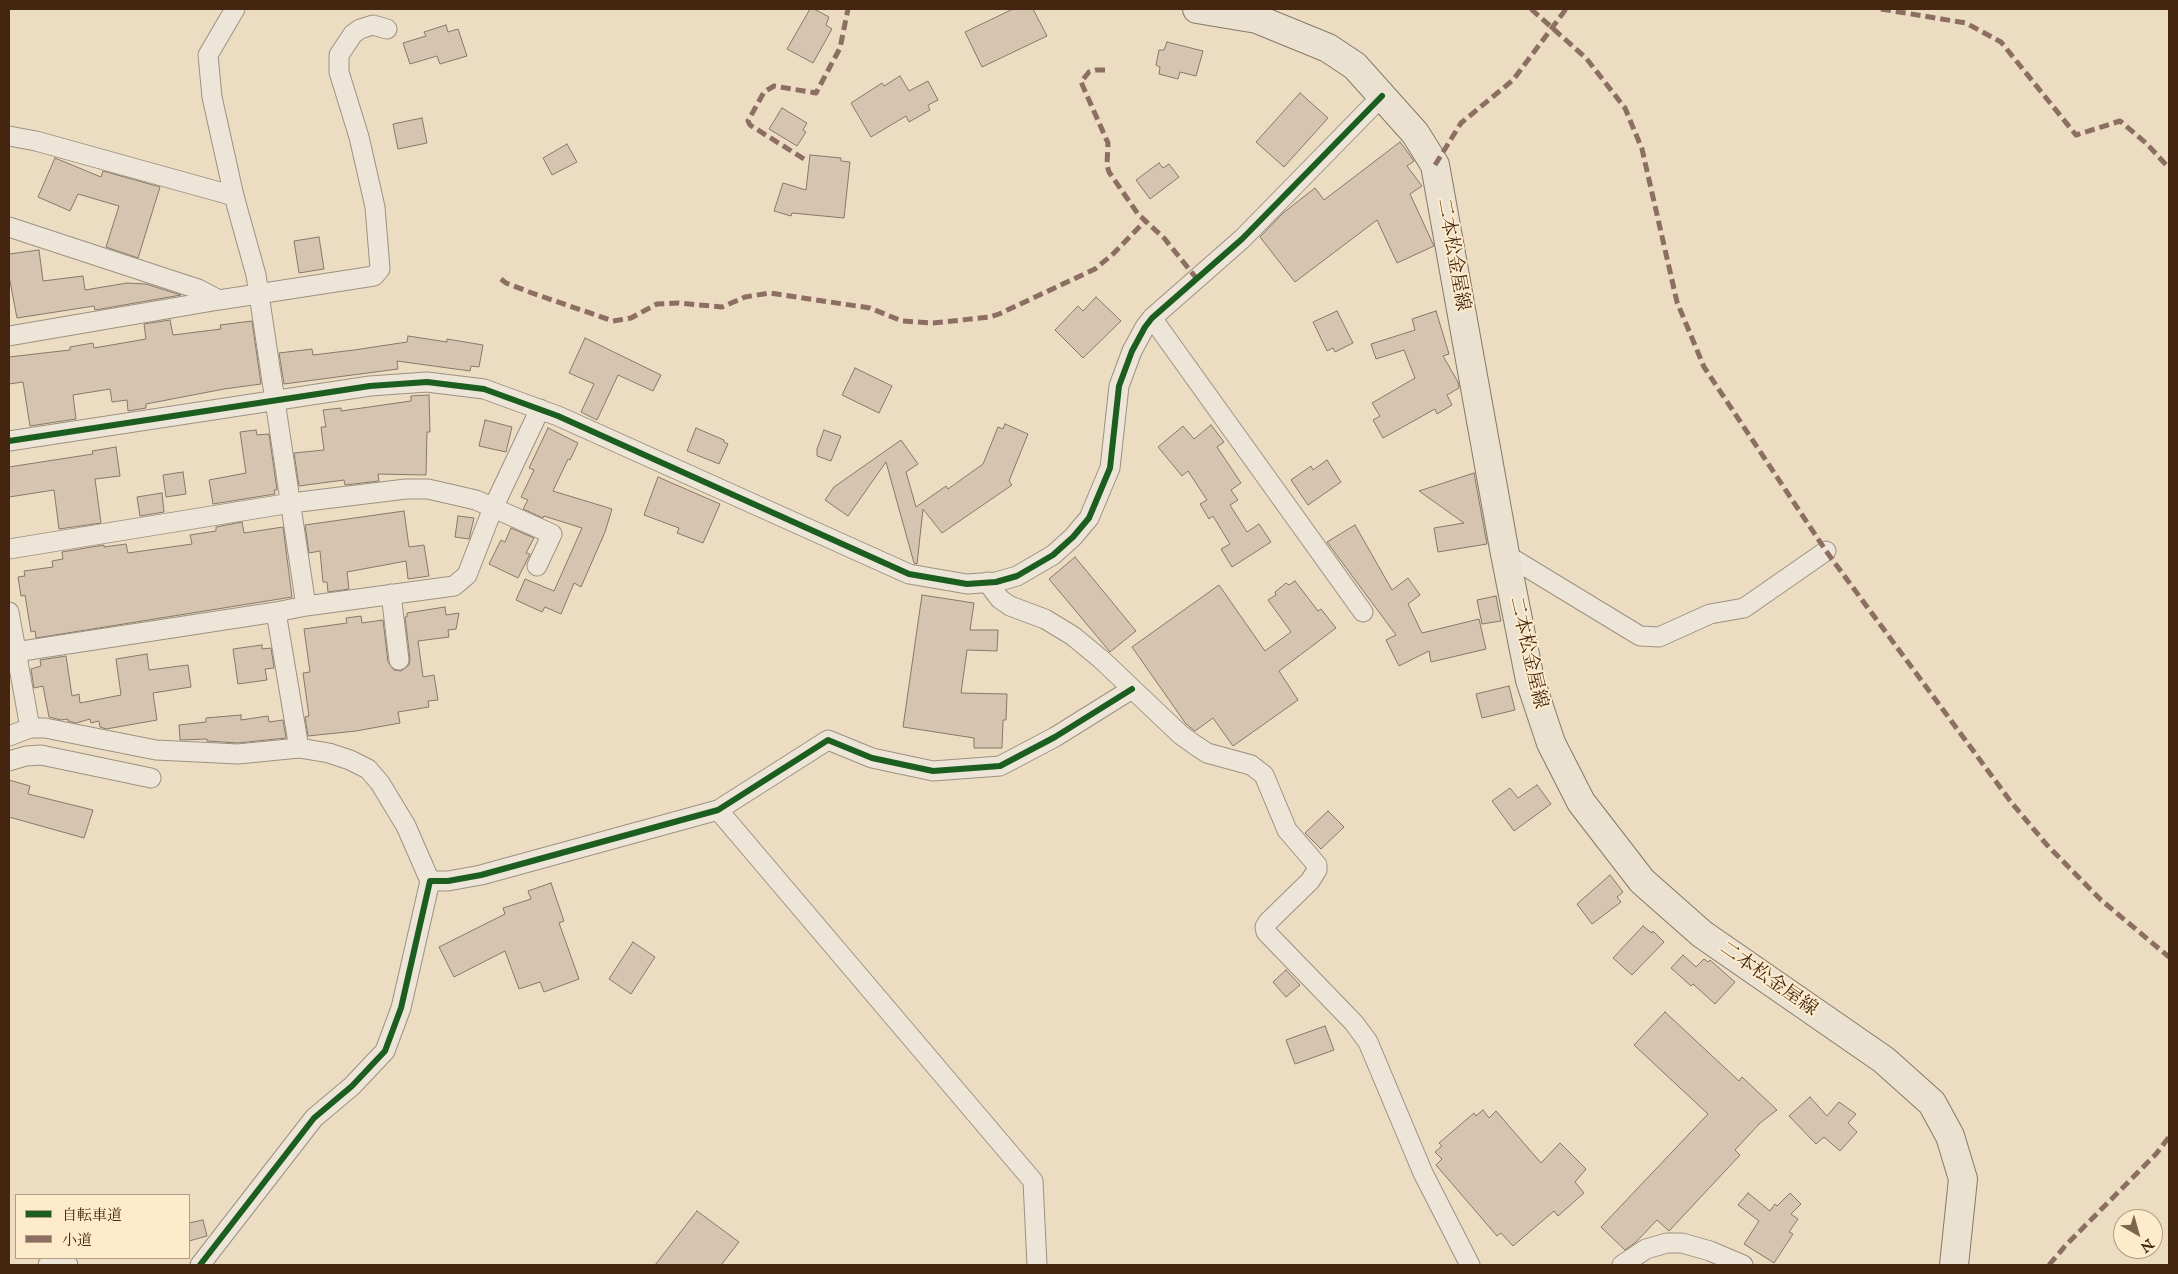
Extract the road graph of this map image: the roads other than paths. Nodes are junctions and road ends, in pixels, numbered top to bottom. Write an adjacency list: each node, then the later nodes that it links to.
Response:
1 (235, 9): 6 (street)
2 (1197, 9): 4 (main road, 二本松金屋線)
3 (387, 29): 8 (street)
4 (1382, 96): 10 (street); 19 (main road, 二本松金屋線)
5 (9, 136): 6 (street)
6 (234, 196): 8 (street)
7 (9, 227): 9 (street)
8 (258, 295): 9 (street); 12 (street)
9 (219, 300): 11 (street)
10 (1152, 318): 21 (street); 26 (street)
11 (9, 336)
12 (275, 399): 13 (street); 14 (street); 15 (street)
13 (540, 409): 16 (street); 21 (street)
14 (9, 441)
15 (291, 503): 16 (street); 17 (street); 23 (street)
16 (493, 508): 20 (street); 22 (street)
17 (9, 549)
18 (1826, 551): 19 (street)
19 (1505, 554): 44 (main road, 二本松金屋線)
20 (537, 566)
21 (987, 582): 29 (street)
22 (391, 594): 23 (street); 28 (street)
23 (306, 606): 25 (street)
24 (9, 612): 27 (street)
25 (276, 612): 27 (street); 32 (street)
26 (1363, 612)
27 (12, 653): 30 (street)
28 (399, 660)
29 (1132, 689): 35 (street); 41 (street)
30 (30, 728): 31 (street); 32 (street)
31 (9, 736)
32 (299, 748): 36 (street)
33 (9, 761): 34 (street)
34 (151, 778)
35 (718, 810): 36 (street); 40 (street)
36 (430, 881): 39 (street)
37 (48, 1265): 38 (street)
38 (68, 1265)
39 (200, 1265)
40 (1038, 1265)
41 (1470, 1265)
42 (1622, 1265): 43 (street)
43 (1743, 1265)
44 (1954, 1265)

